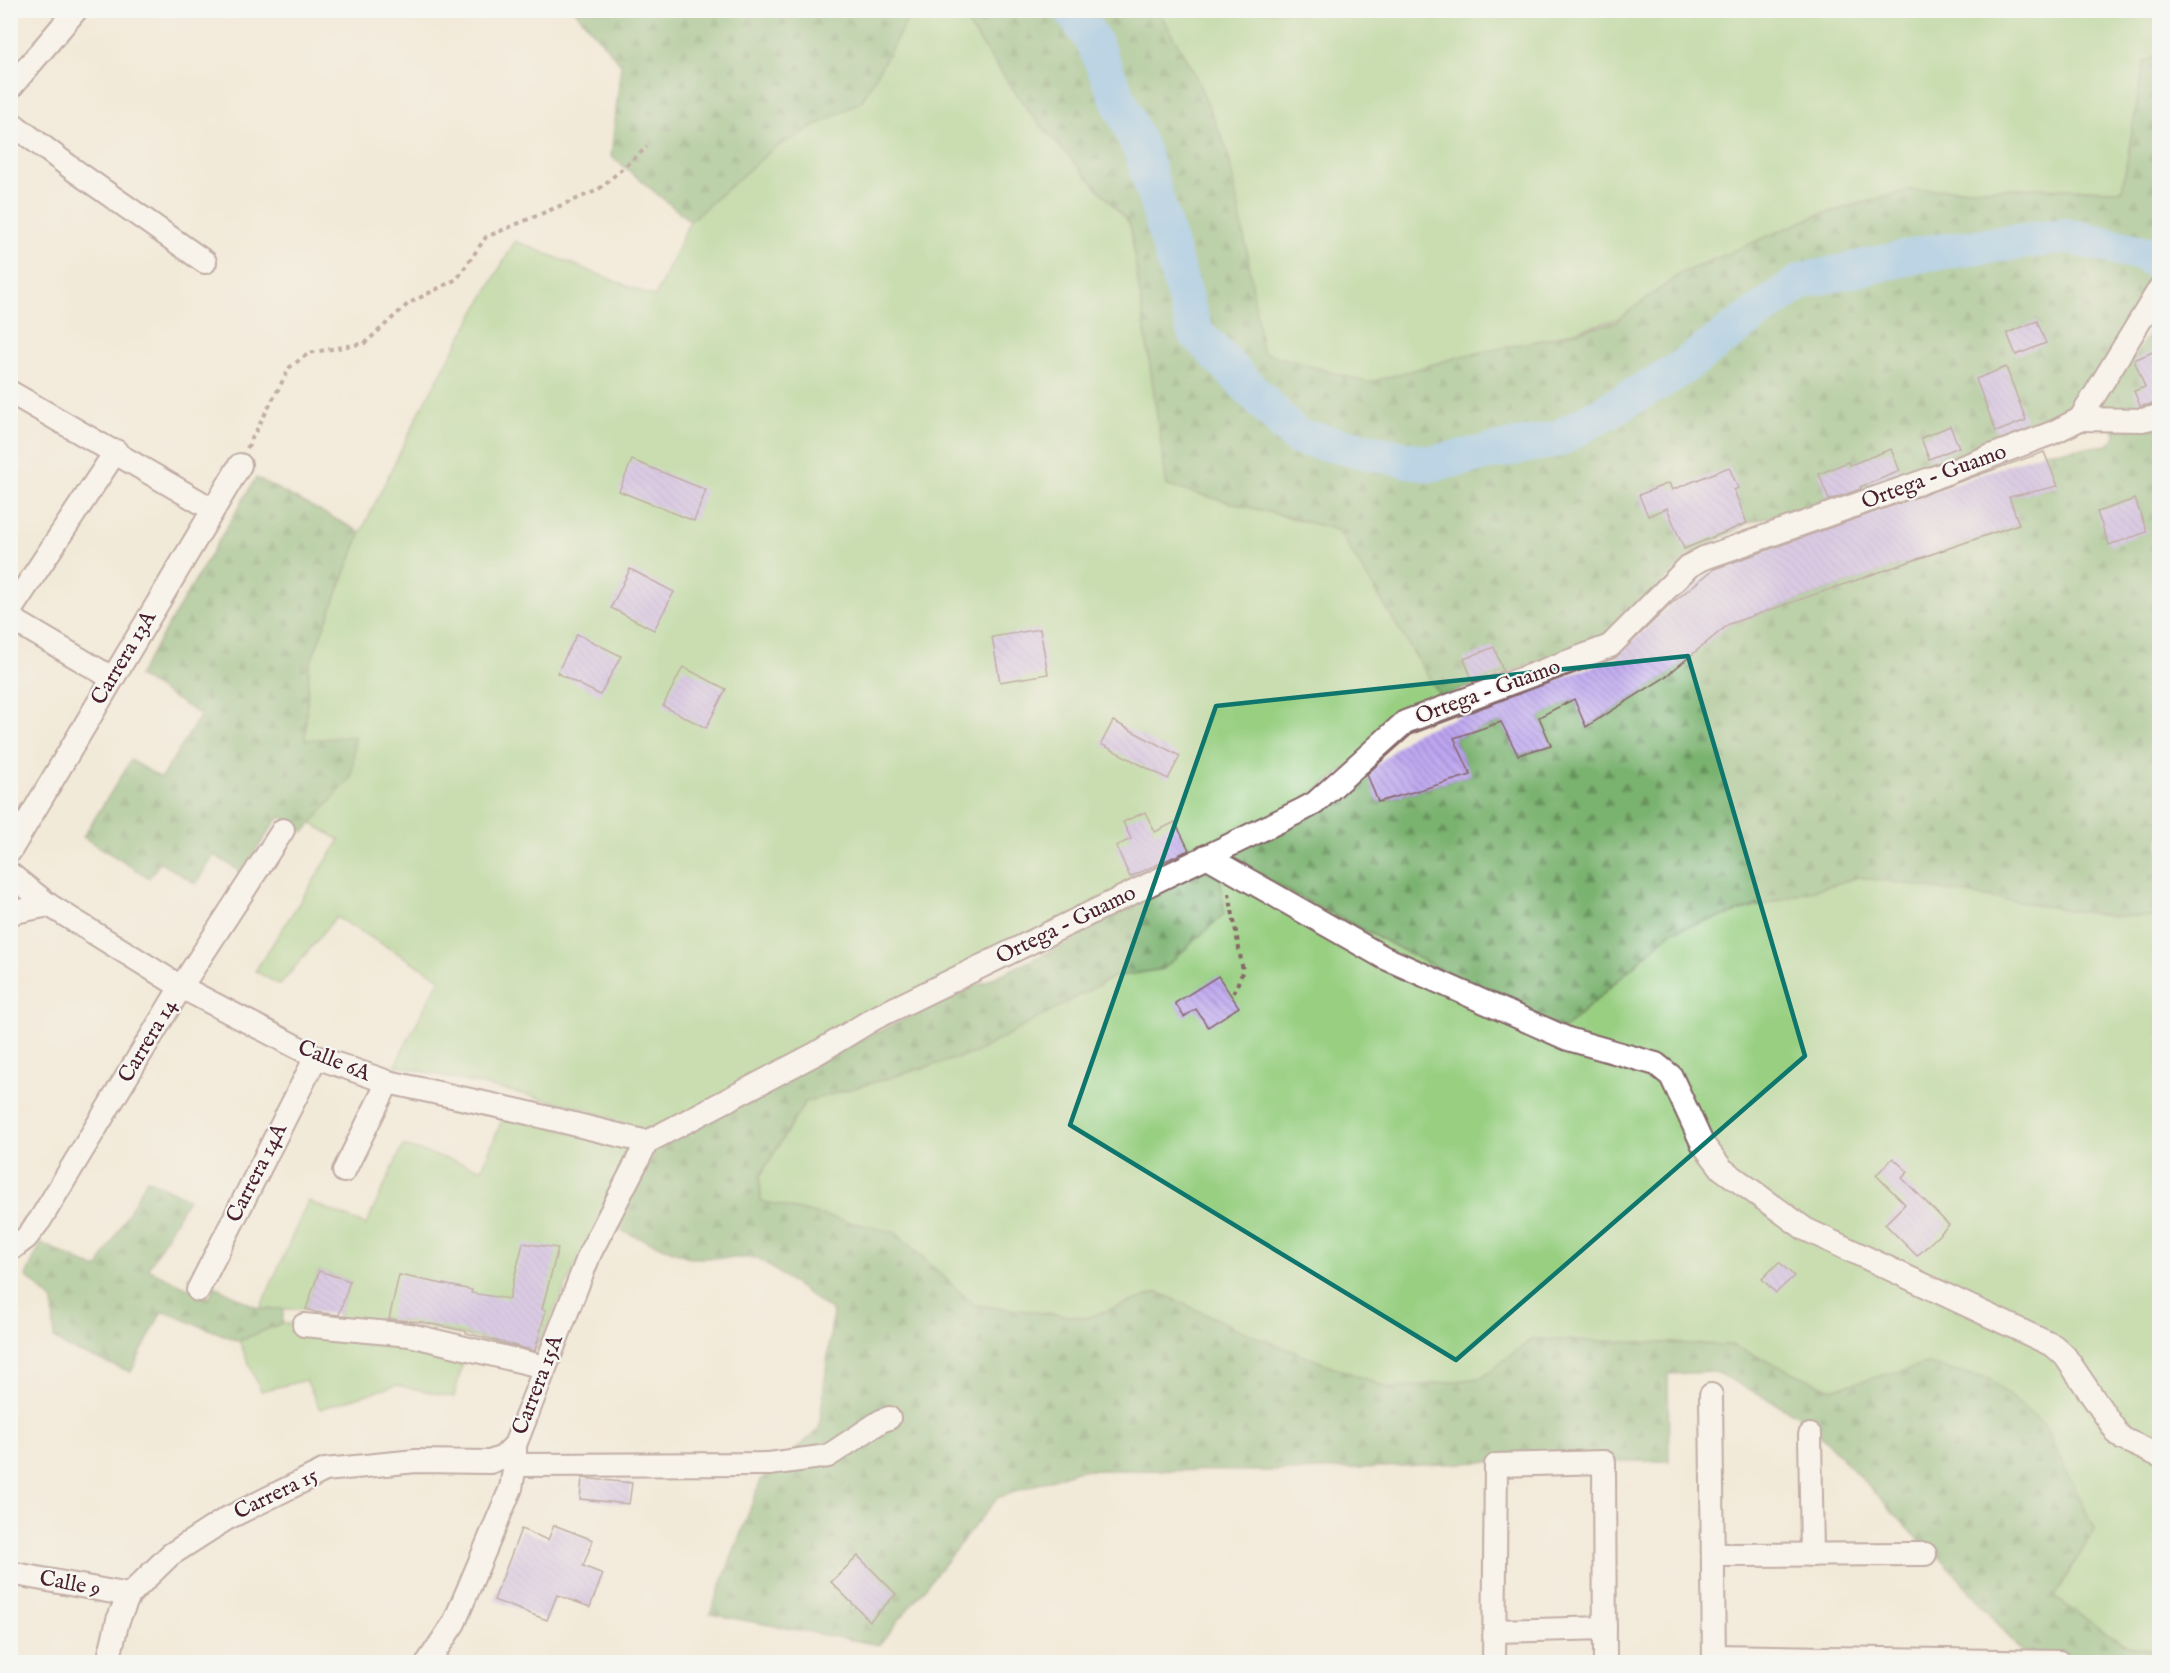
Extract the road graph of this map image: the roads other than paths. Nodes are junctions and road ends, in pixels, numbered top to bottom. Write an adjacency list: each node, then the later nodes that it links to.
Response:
1 (76, 10): 2 (street)
2 (10, 88)
3 (10, 122): 4 (street)
4 (205, 262)
5 (2156, 292): 8 (street)
6 (12, 395): 9 (street)
7 (2160, 416): 8 (street)
8 (2080, 419): 17 (street, Ortega - Guamo)
9 (116, 451): 11 (street); 12 (street)
10 (240, 465): 11 (street, Carrera 13A)
11 (212, 509): 14 (street, Carrera 13A)
12 (10, 611)
13 (10, 618): 14 (street)
14 (112, 678): 16 (street, Carrera 13A)
15 (284, 830): 21 (street, Carrera 14)
16 (10, 851)
17 (1215, 860): 24 (street, Ortega - Guamo); 34 (street)
18 (10, 874): 19 (street, Calle 6A)
19 (50, 905): 20 (street); 21 (street, Calle 6A)
20 (10, 914)
21 (181, 987): 22 (street, Calle 6A); 26 (street, Carrera 14)
22 (316, 1057): 23 (street, Calle 6A); 27 (street, Carrera 14A)
23 (388, 1082): 24 (street, Calle 6A); 25 (street)
24 (647, 1142): 29 (street, Carrera 15A)
25 (344, 1172)
26 (10, 1250)
27 (198, 1290)
28 (304, 1325): 29 (street)
29 (545, 1367): 33 (street, Carrera 15A)
30 (1711, 1395): 36 (street)
31 (889, 1418): 33 (street)
32 (1810, 1435): 37 (street)
33 (515, 1455): 39 (street, Carrera 15); 44 (street, Carrera 15A)
34 (2160, 1456)
35 (1925, 1554): 37 (street)
36 (1713, 1555): 37 (street); 42 (street)
37 (1812, 1555)
38 (10, 1573): 39 (street, Calle 9)
39 (129, 1595): 43 (street, Carrera 15)
40 (1605, 1628): 41 (street); 41 (street); 46 (street)
41 (1495, 1631): 45 (street)
42 (1714, 1659): 47 (street)
43 (108, 1662)
44 (428, 1662)
45 (1494, 1662)
46 (1605, 1662)
47 (2059, 1662)

